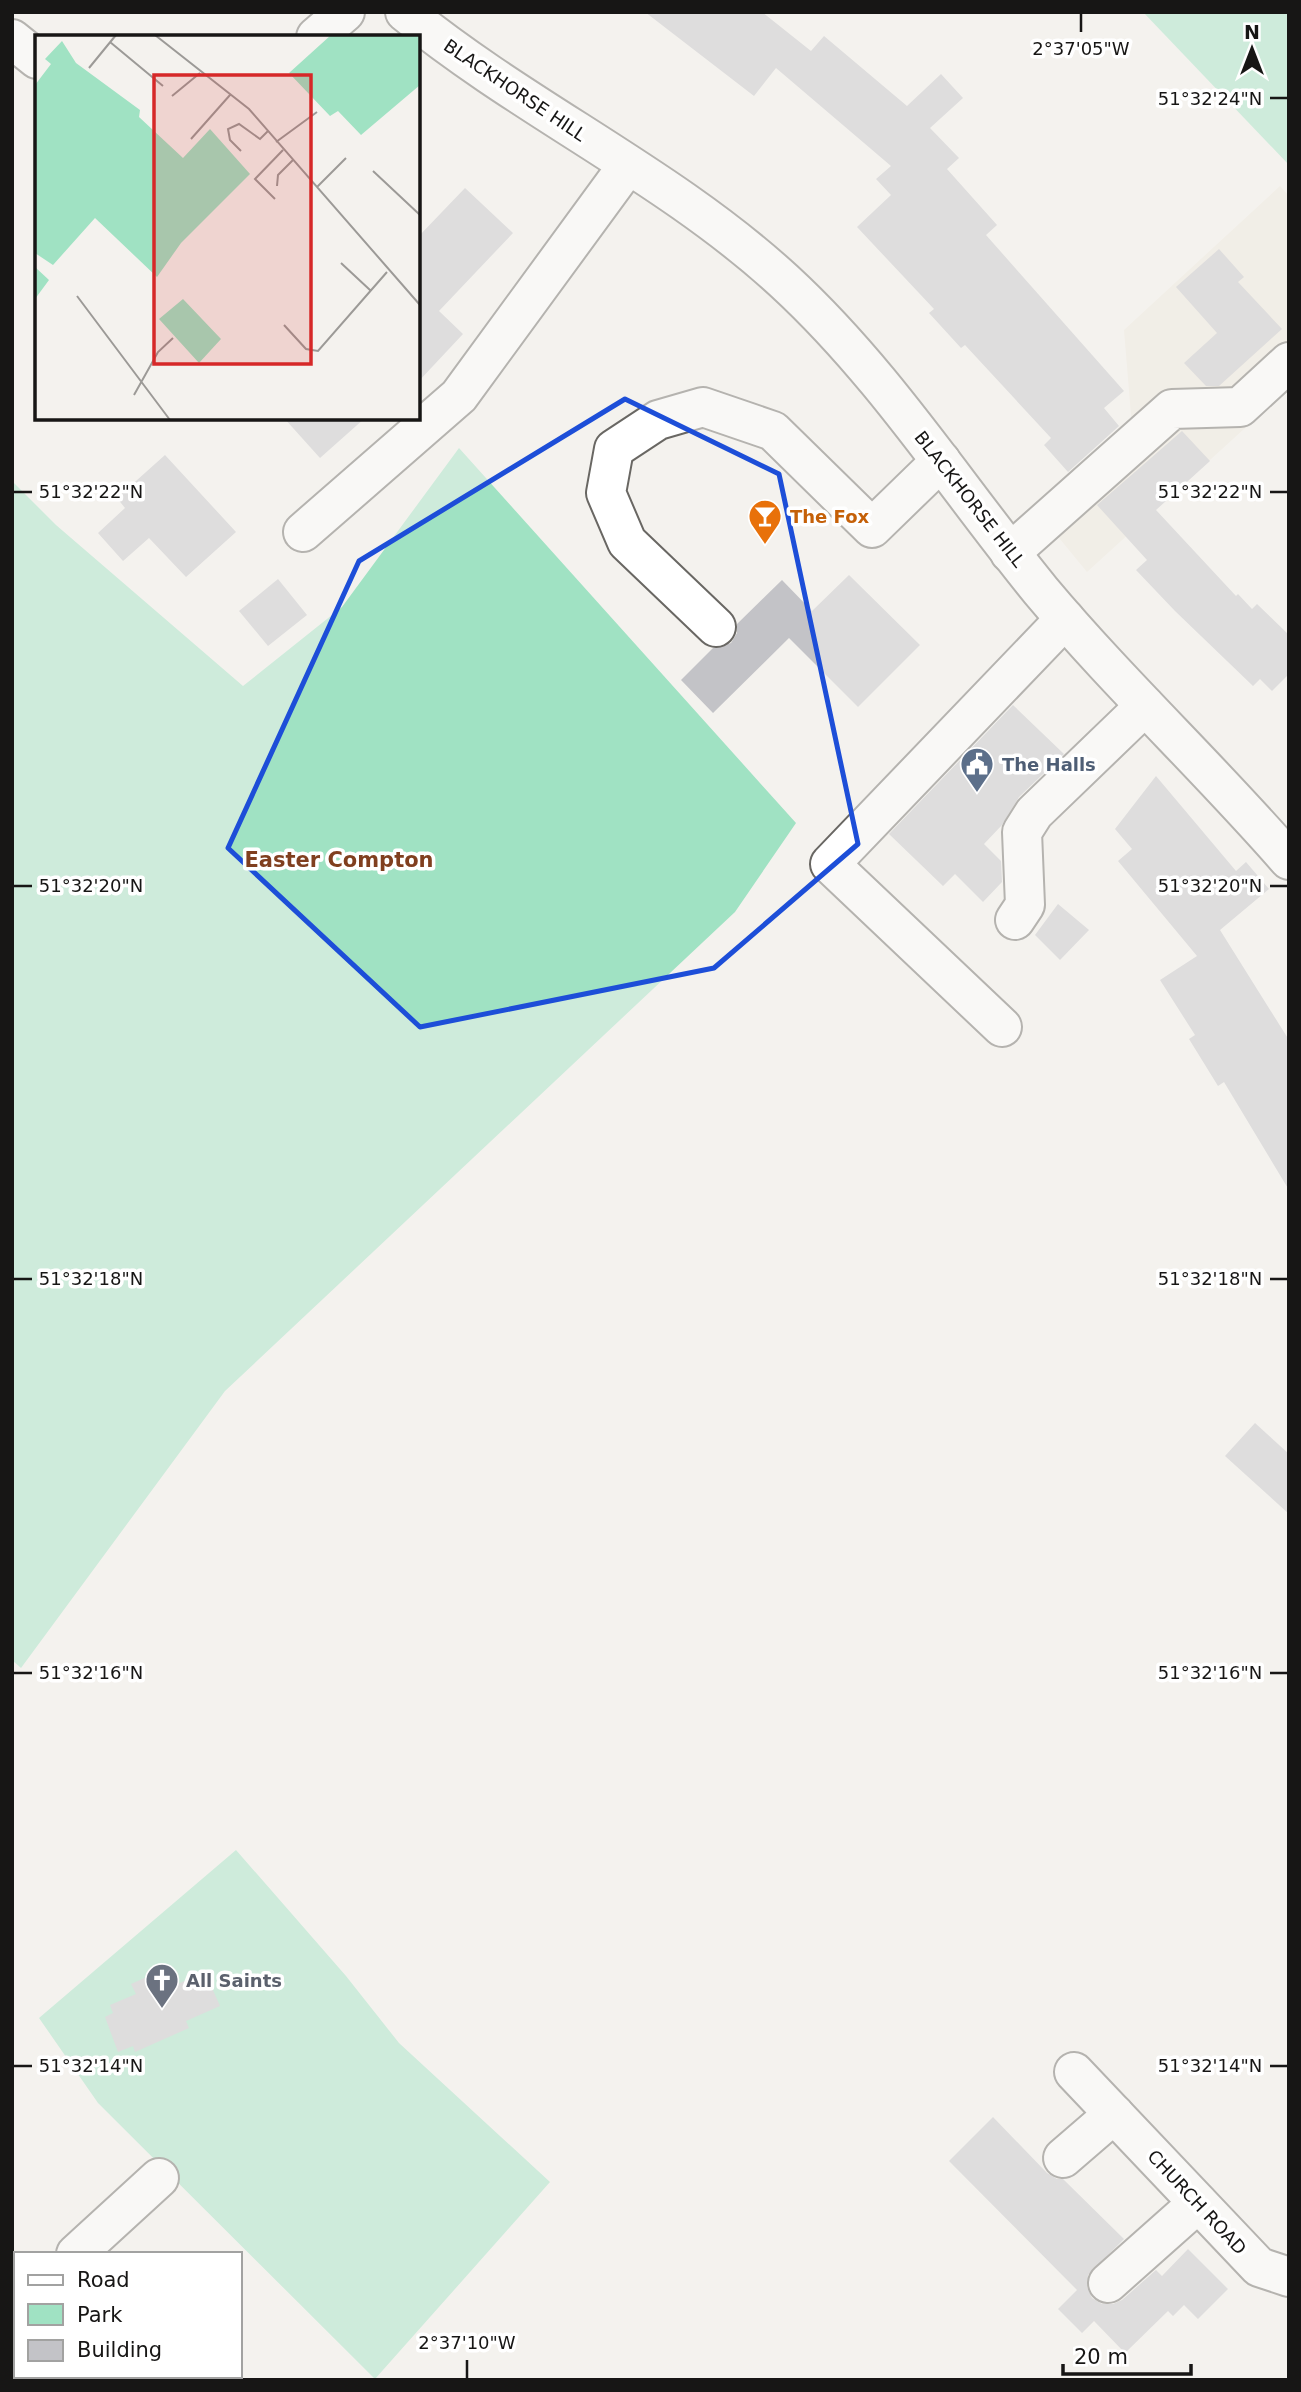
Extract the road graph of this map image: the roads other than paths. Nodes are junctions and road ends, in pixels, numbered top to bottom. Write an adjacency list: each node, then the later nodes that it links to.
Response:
1 (345, 12): 3 (main road)
2 (405, 12): 6 (main road, BLACKHORSE HILL)
3 (318, 35)
4 (12, 39): 5 (main road)
5 (35, 57)
6 (628, 165): 8 (main road, BLACKHORSE HILL); 9 (main road)
7 (1289, 362): 10 (main road)
8 (940, 461): 10 (main road, BLACKHORSE HILL); 12 (main road)
9 (303, 532)
10 (1010, 552): 11 (main road, BLACKHORSE HILL)
11 (1065, 619): 13 (main road, BLACKHORSE HILL); 16 (main road)
12 (716, 627)
13 (1145, 706): 14 (main road, BLACKHORSE HILL); 15 (main road)
14 (1289, 860)
15 (1015, 920)
16 (1002, 1027)
17 (1074, 2072): 18 (main road, CHURCH ROAD)
18 (1114, 2114): 19 (main road); 21 (main road, CHURCH ROAD)
19 (1063, 2158)
20 (159, 2178): 22 (main road)
21 (1198, 2203): 23 (main road, CHURCH ROAD); 24 (main road)
22 (78, 2252)
23 (1289, 2277)
24 (1108, 2283)

